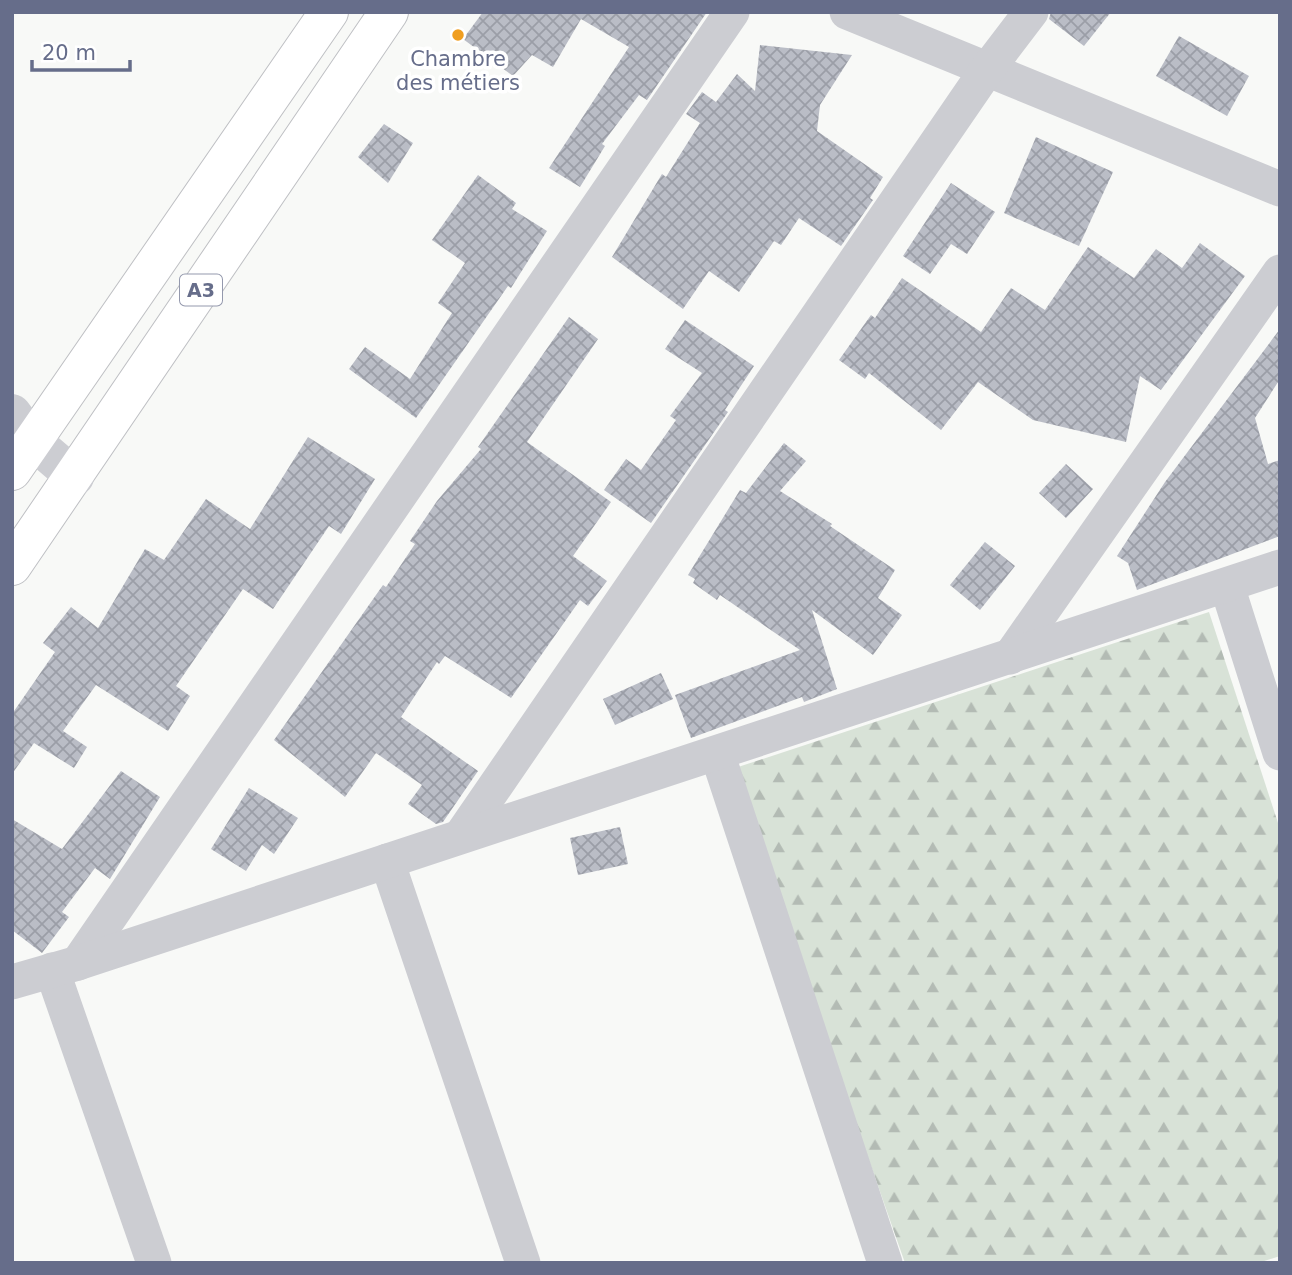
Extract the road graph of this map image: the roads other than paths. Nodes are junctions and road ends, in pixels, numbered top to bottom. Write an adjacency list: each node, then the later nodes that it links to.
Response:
1 (328, 12): 9 (highway, A3)
2 (389, 12): 10 (highway, A3)
3 (732, 12): 19 (street)
4 (847, 12): 6 (street)
5 (1031, 12): 6 (street)
6 (986, 71): 7 (street); 17 (street)
7 (1280, 189)
8 (1280, 272): 14 (street)
9 (19, 442): 10 (street)
10 (75, 477): 11 (highway, A3)
11 (12, 566)
12 (1280, 567): 13 (street)
13 (1227, 586): 14 (street); 16 (street)
14 (1010, 657): 15 (street)
15 (717, 753): 17 (street); 23 (street)
16 (1280, 753)
17 (461, 836): 18 (street)
18 (387, 860): 19 (street); 22 (street)
19 (65, 967): 20 (street); 21 (street)
20 (12, 982)
21 (153, 1263)
22 (523, 1263)
23 (885, 1263)

